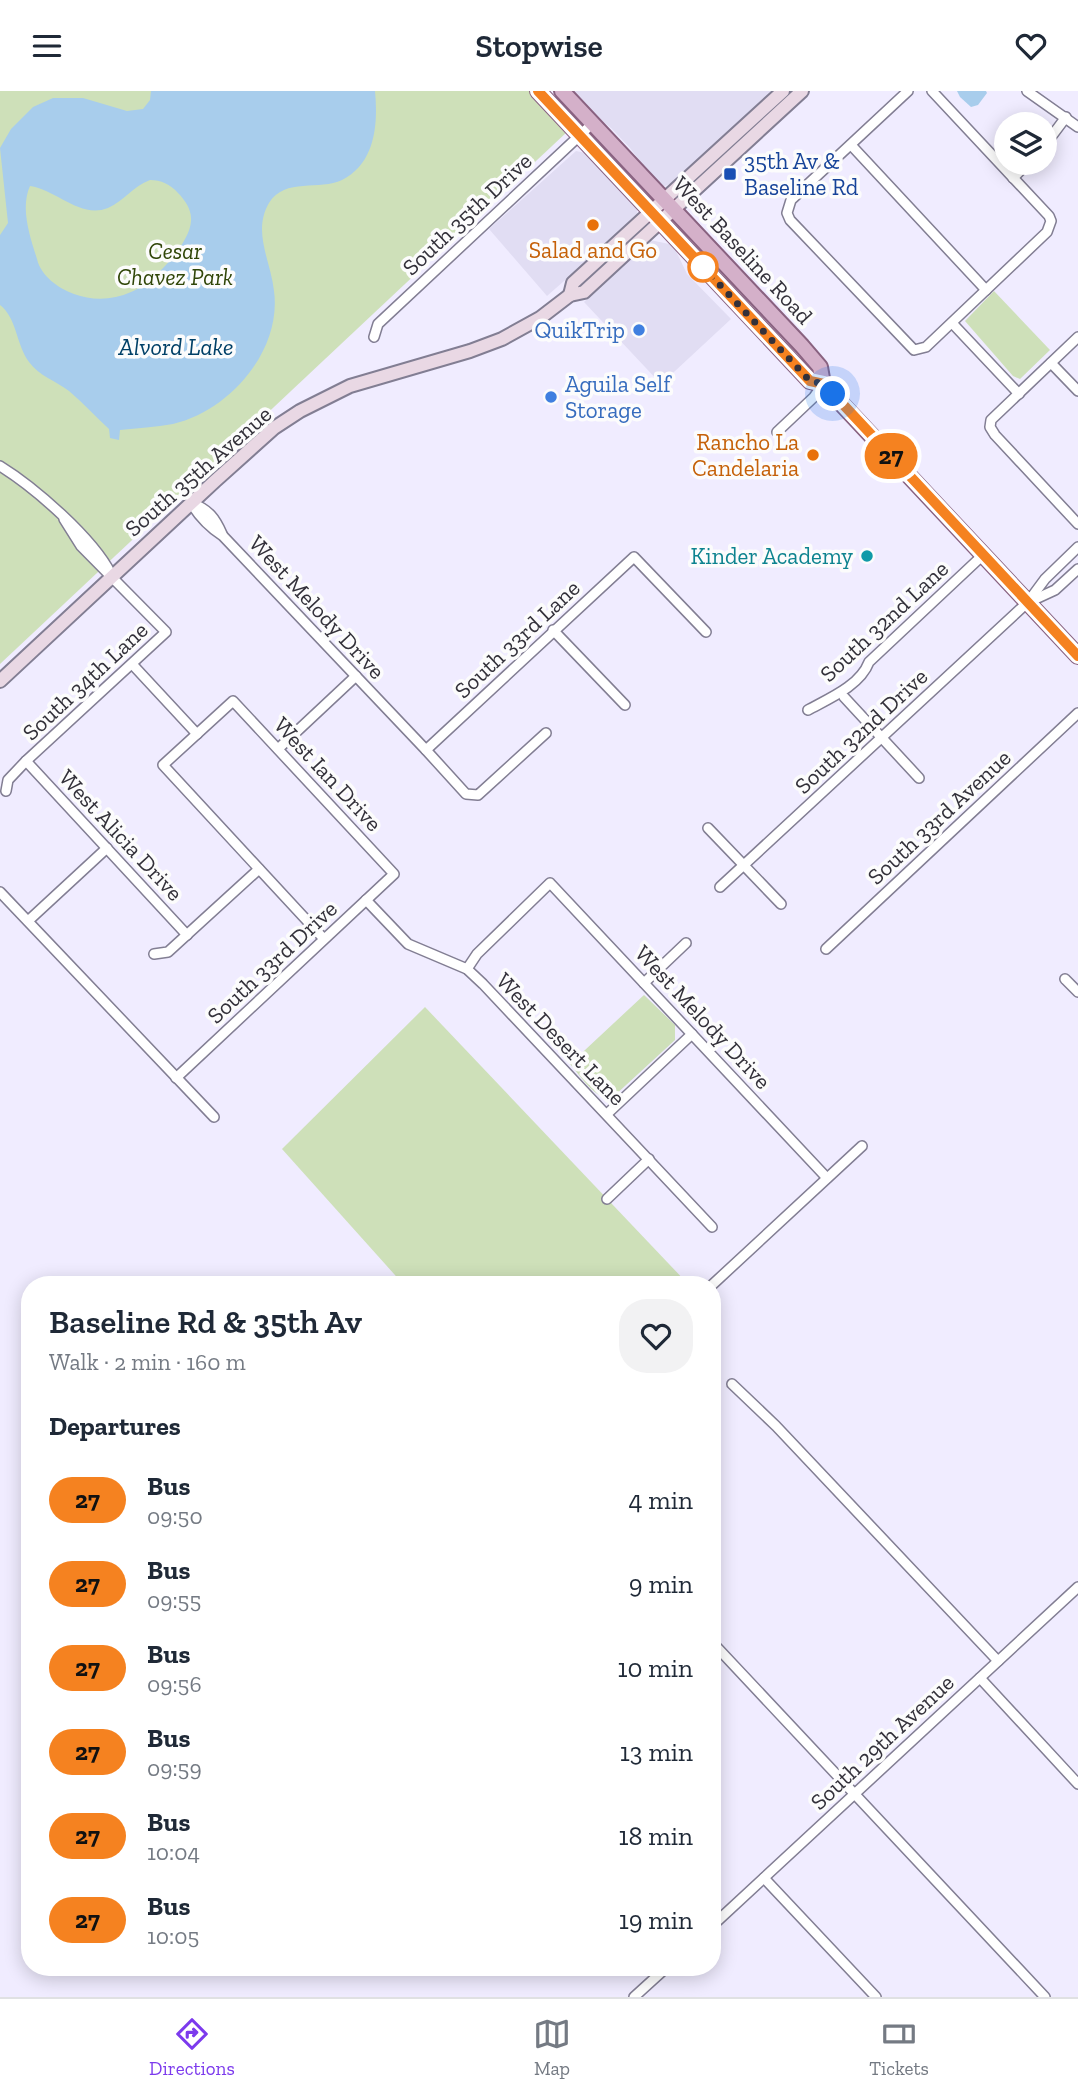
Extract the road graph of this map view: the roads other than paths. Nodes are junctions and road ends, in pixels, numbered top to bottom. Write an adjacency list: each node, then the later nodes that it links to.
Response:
1 (538, 91): 12 (main road, West Baseline Road)
2 (562, 91): 9 (main road)
3 (783, 91): 16 (main road, South 35th Avenue)
4 (802, 91): 16 (main road, South 35th Avenue)
5 (908, 91): 13 (street)
6 (932, 91): 15 (street)
7 (1027, 91): 8 (street)
8 (1066, 117): 10 (street); 11 (street)
9 (593, 123): 12 (street, South 35th Drive); 16 (main road, West Baseline Road)
10 (1078, 127)
11 (1057, 129)
12 (580, 135): 17 (main road, West Baseline Road); 21 (street, South 35th Drive)
13 (850, 145): 18 (street); 20 (street)
14 (1016, 175): 15 (street)
15 (1013, 178): 18 (street)
16 (670, 204): 17 (main road, South 35th Avenue); 23 (main road, West Baseline Road)
17 (656, 217): 19 (main road, West Baseline Road); 30 (main road, South 35th Avenue)
18 (986, 290): 20 (street)
19 (734, 300): 23 (main road); 25 (main road, West Baseline Road)
20 (952, 323): 27 (street)
21 (374, 337)
22 (1078, 337): 24 (street)
23 (802, 346): 25 (main road, West Baseline Road)
24 (1051, 363): 26 (street); 27 (street)
25 (824, 384): 28 (street); 33 (main road, West Baseline Road)
26 (1078, 391)
27 (1019, 394): 31 (street)
28 (777, 432)
29 (0, 465): 36 (street)
30 (191, 503): 36 (main road, South 35th Avenue); 42 (street, West Melody Drive)
31 (1078, 524)
32 (1078, 547): 34 (street)
33 (984, 555): 37 (main road, West Baseline Road); 46 (street, South 32nd Lane)
34 (1066, 559): 35 (street); 37 (street)
35 (1077, 570): 37 (street)
36 (112, 576): 41 (street, South 34th Lane); 43 (main road, South 35th Avenue)
37 (1028, 602): 40 (main road, West Baseline Road); 50 (street, South 32nd Drive)
38 (553, 630): 39 (street, South 33rd Lane); 45 (street); 52 (street, South 33rd Lane)
39 (706, 632)
40 (1078, 656)
41 (132, 664): 49 (street); 53 (street, South 34th Lane)
42 (356, 676): 51 (street); 52 (street, West Melody Drive)
43 (0, 681)
44 (844, 697): 50 (street)
45 (625, 705)
46 (808, 710)
47 (1078, 713): 69 (street, South 33rd Avenue)
48 (546, 733): 52 (street, West Melody Drive)
49 (197, 734): 51 (street, West Ian Drive); 59 (street)
50 (881, 738): 54 (street); 58 (street, South 32nd Drive)
51 (278, 749): 60 (street, West Ian Drive)
52 (426, 750)
53 (26, 761): 55 (street, South 34th Lane); 57 (street, West Alicia Drive)
54 (919, 778)
55 (6, 791)
56 (708, 828): 58 (street)
57 (107, 848): 65 (street); 66 (street, West Alicia Drive)
58 (744, 865): 61 (street, South 32nd Drive); 64 (street)
59 (259, 869): 66 (street); 67 (street)
60 (394, 874): 63 (street, South 33rd Drive)
61 (720, 887)
62 (0, 892): 65 (street)
63 (366, 900): 67 (street, South 33rd Drive); 71 (street, West Desert Lane)
64 (781, 904)
65 (28, 921): 76 (street)
66 (187, 935): 70 (street)
67 (324, 939): 76 (street, South 33rd Drive)
68 (686, 943): 73 (street)
69 (826, 949)
70 (154, 954)
71 (467, 969): 73 (street, West Melody Drive); 77 (street, West Desert Lane)
72 (1065, 979): 74 (street)
73 (644, 983): 75 (street, West Melody Drive)
74 (1078, 992)
75 (692, 1034): 77 (street); 81 (street, West Melody Drive)
76 (176, 1077): 78 (street)
77 (607, 1114): 80 (street, West Desert Lane)
78 (214, 1117)
79 (862, 1146): 81 (street)
80 (649, 1159): 82 (street); 83 (street, West Desert Lane)
81 (827, 1178): 84 (street)
82 (607, 1199)
83 (712, 1227)
84 (721, 1277)
85 (732, 1384): 88 (street)
86 (1078, 1587): 88 (street, South 29th Avenue)
87 (721, 1651): 91 (street)
88 (998, 1661): 89 (street, South 29th Avenue)
89 (980, 1678): 90 (street); 91 (street, South 29th Avenue)
90 (1078, 1784)
91 (856, 1793): 92 (street, South 29th Avenue); 97 (street)
92 (764, 1878): 93 (street, South 29th Avenue); 96 (street)
93 (721, 1918)
94 (657, 1976): 95 (street)
95 (634, 1997)
96 (876, 1997)
97 (1045, 1997)

